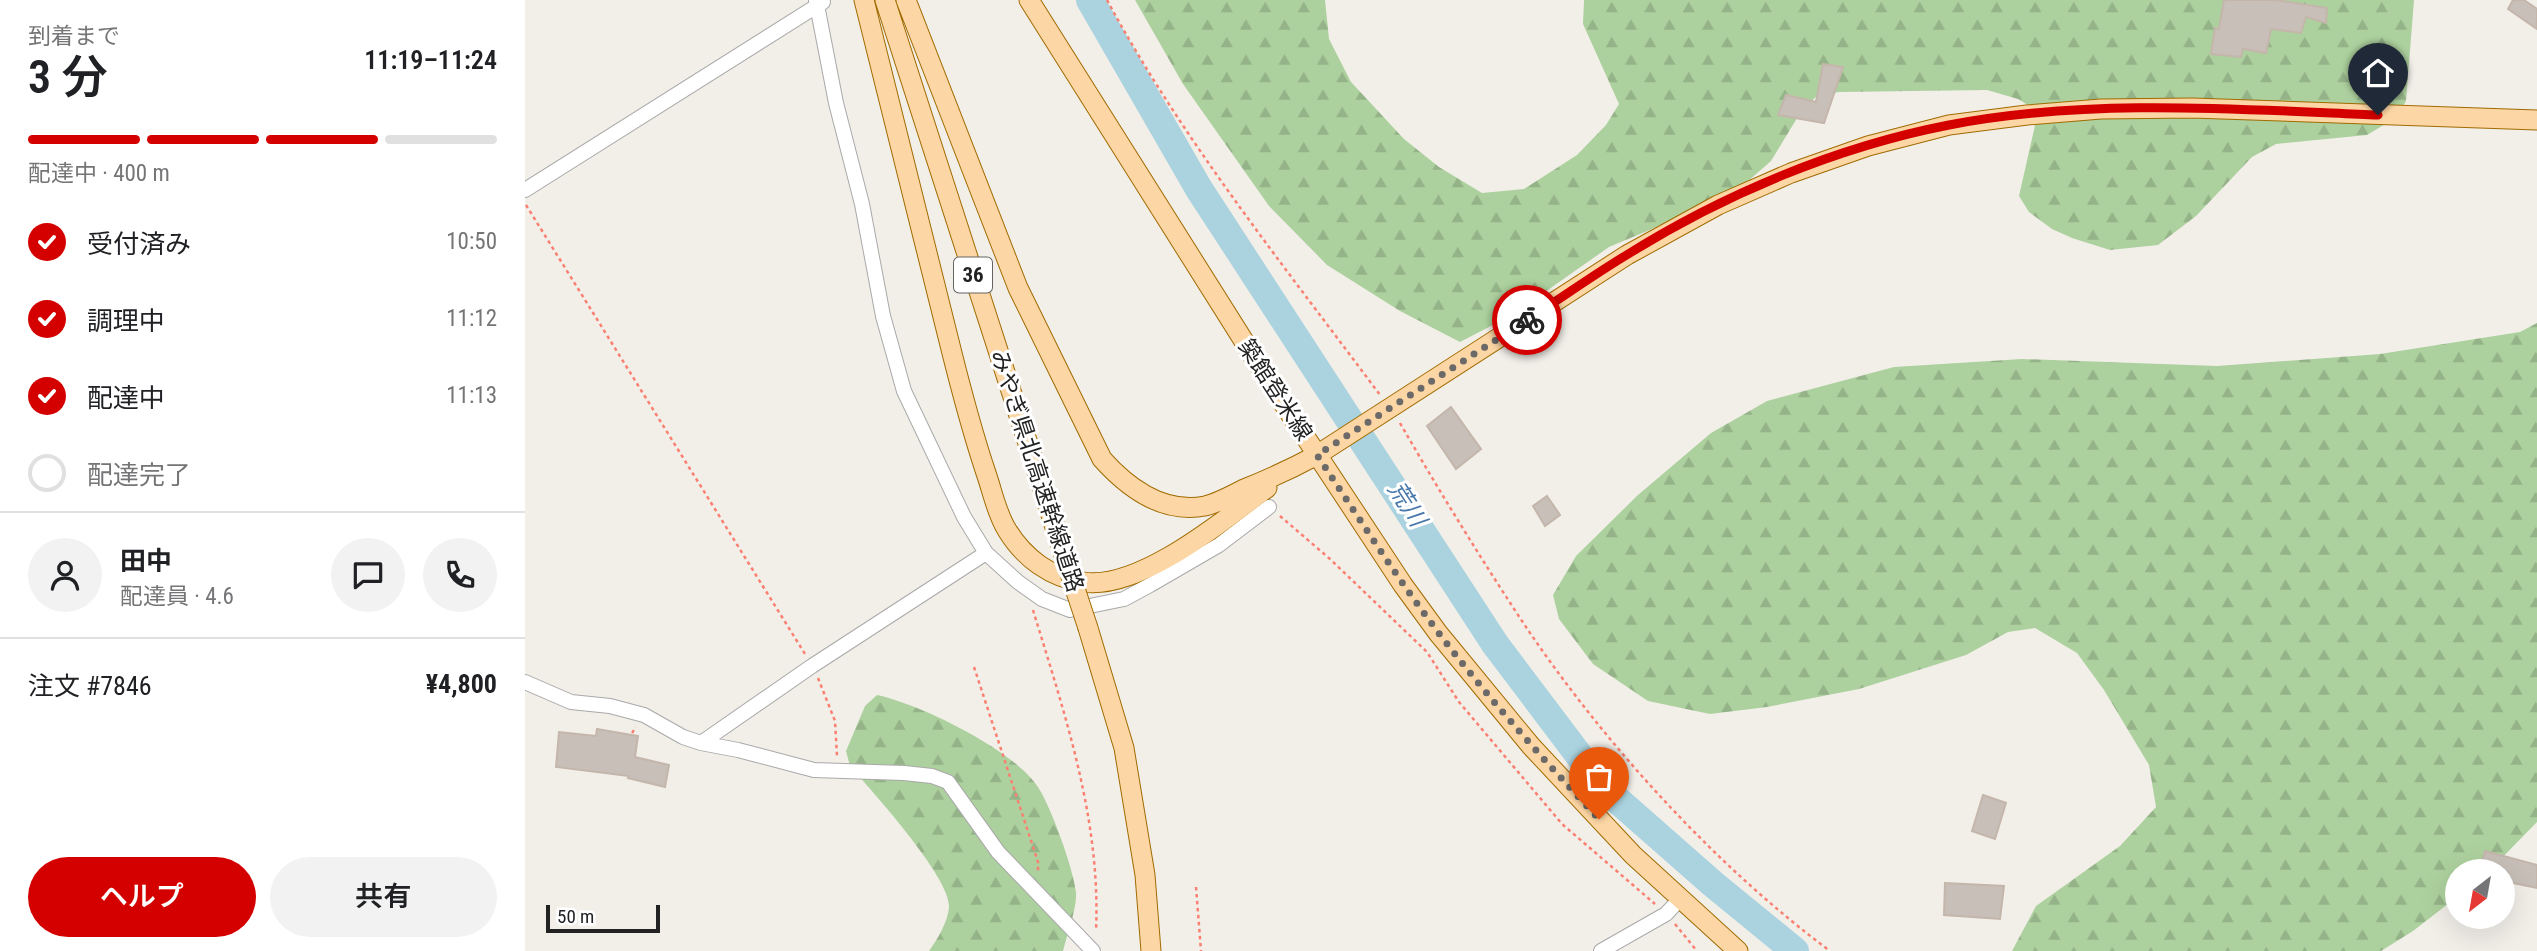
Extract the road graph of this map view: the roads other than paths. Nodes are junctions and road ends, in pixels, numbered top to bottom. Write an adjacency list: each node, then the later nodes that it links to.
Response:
1 (864, 0): 9 (main road)
2 (885, 0): 16 (main road, みやぎ県北高速幹線道路 / 36, bridge)
3 (906, 0): 9 (main road)
4 (1029, 0): 8 (main road, 築館登米線)
5 (820, 2): 7 (street); 11 (street)
6 (2537, 120): 8 (main road, 築館登米線)
7 (525, 190)
8 (1317, 455): 9 (main road); 14 (main road)
9 (1290, 470)
10 (1269, 507): 11 (street)
11 (986, 553): 13 (street)
12 (525, 682): 13 (street)
13 (701, 743): 15 (street)
14 (1680, 899): 17 (street); 18 (main road)
15 (1092, 949)
16 (1151, 951)
17 (1601, 951)
18 (1738, 951)

